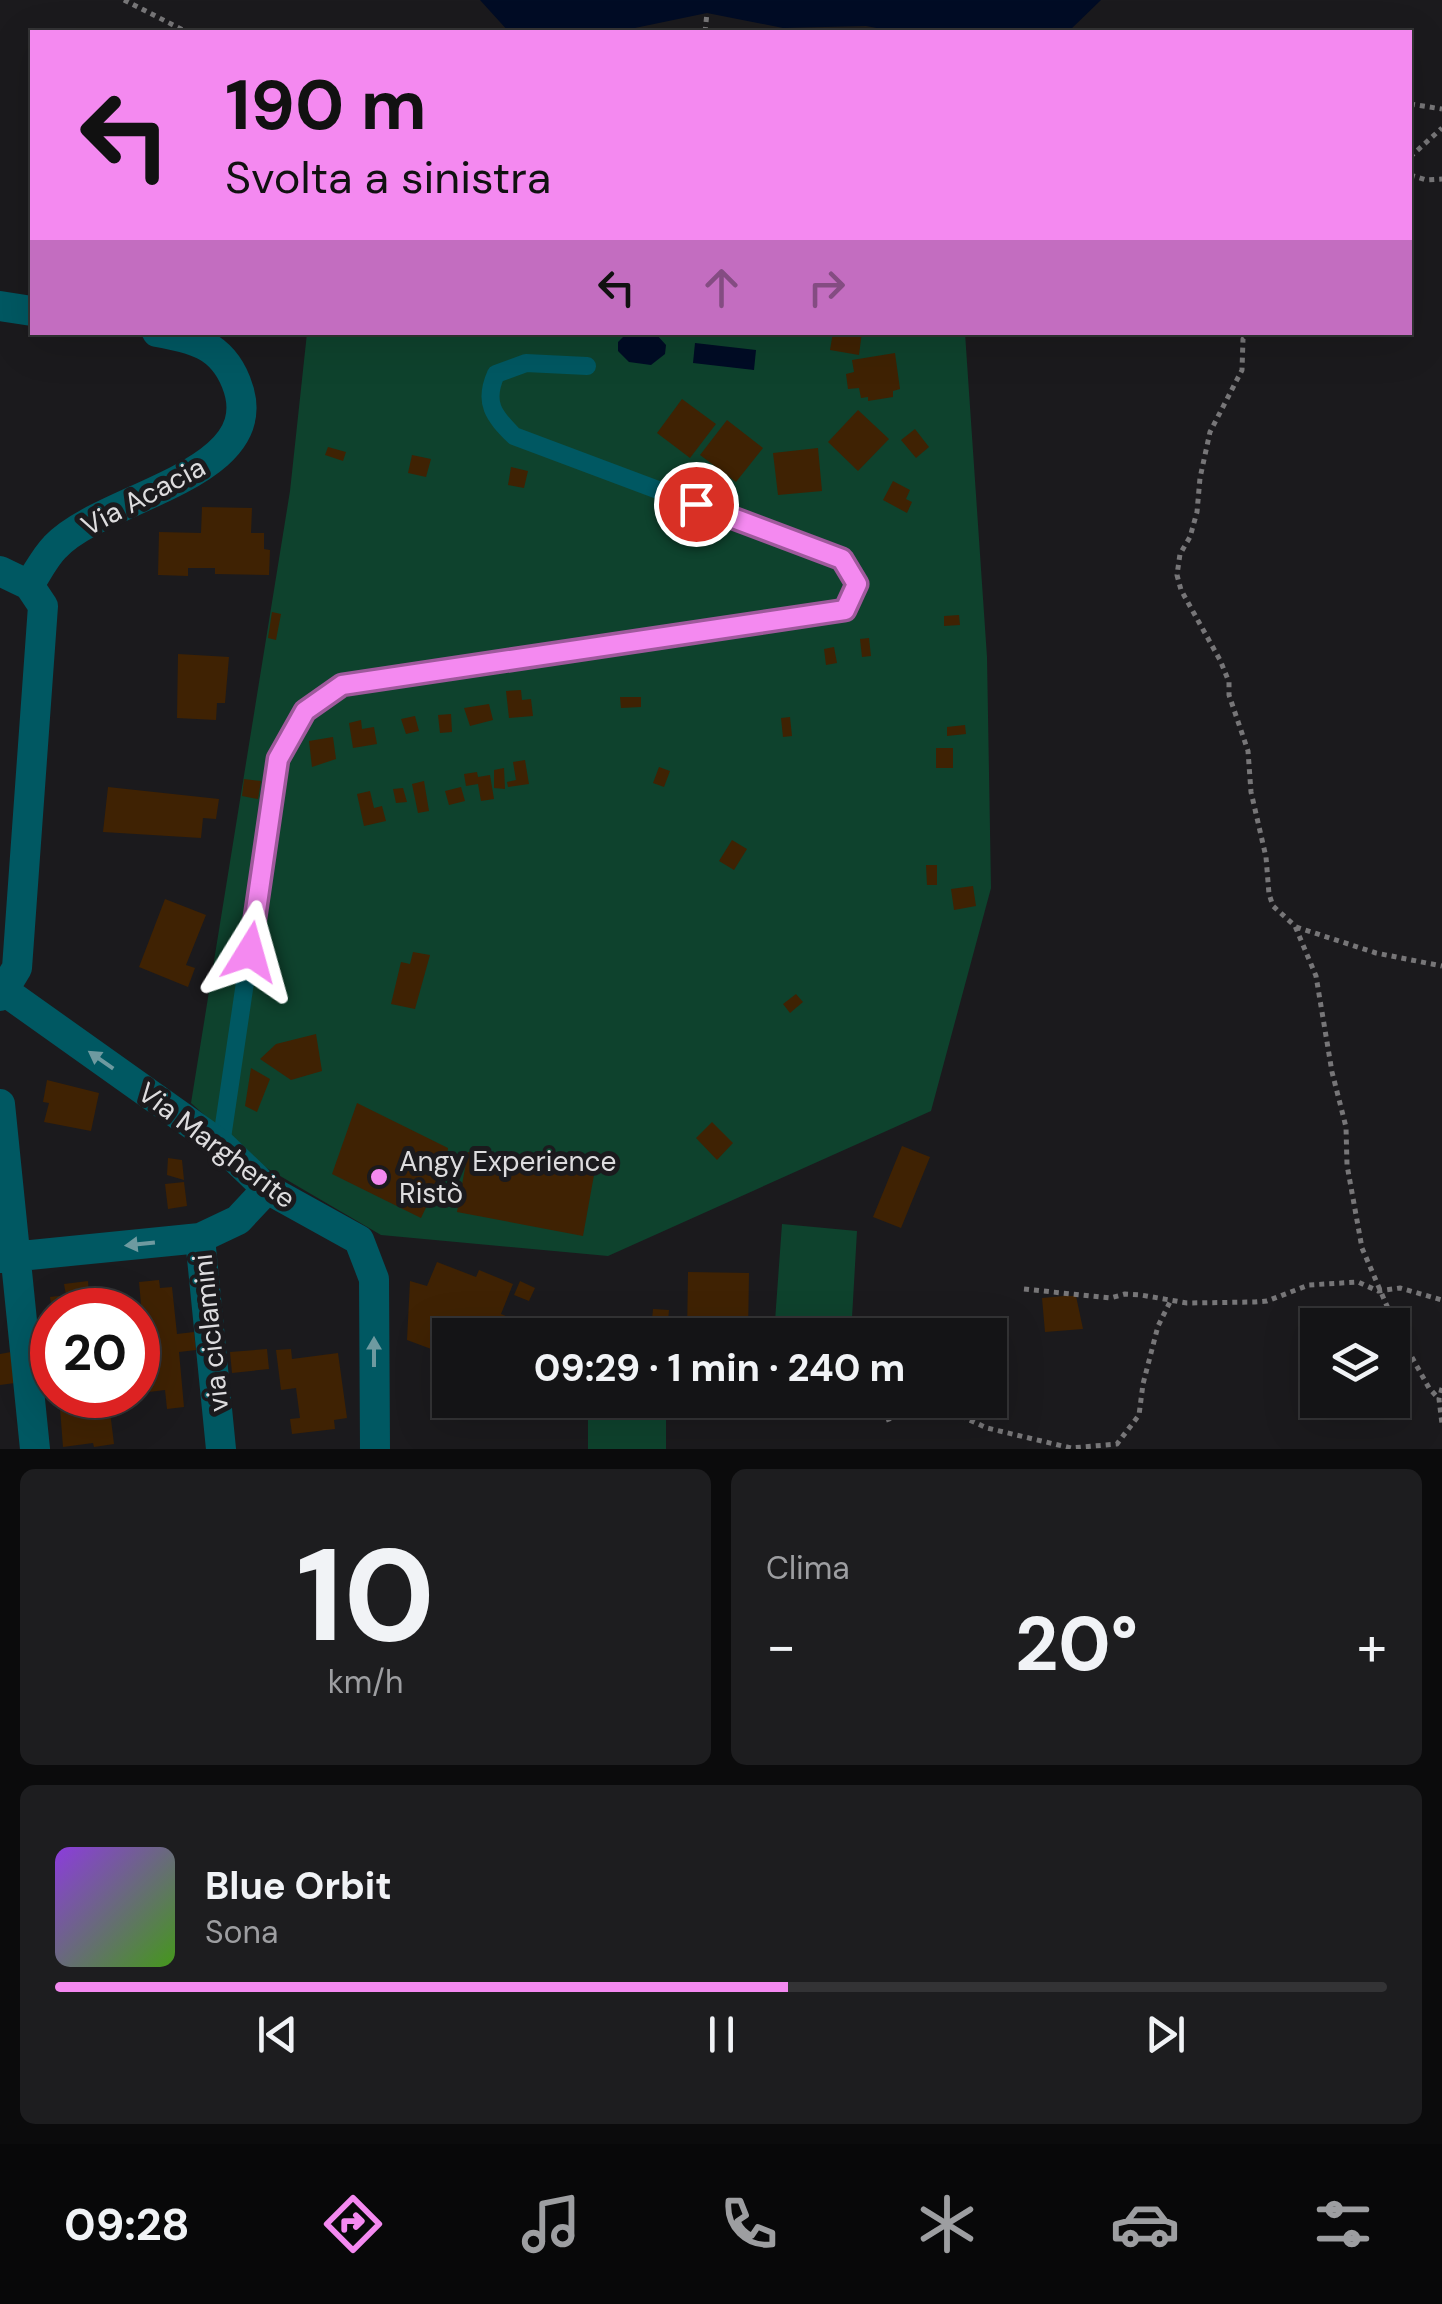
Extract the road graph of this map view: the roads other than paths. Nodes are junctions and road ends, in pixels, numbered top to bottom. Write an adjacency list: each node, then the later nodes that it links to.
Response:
1 (0, 306): 2 (street)
2 (30, 311)
3 (172, 335): 6 (street, Via Acacia)
4 (587, 366): 9 (lane)
5 (0, 571): 6 (street)
6 (29, 585): 7 (street)
7 (2, 993): 9 (street, Via Margherite, one-way to 7)
8 (0, 1104): 12 (street)
9 (221, 1145): 10 (street, Via Margherite)
10 (267, 1188): 11 (street); 15 (street, Via Margherite, one-way to 10)
11 (200, 1238): 12 (street, via ciclamini, one-way to 12); 14 (street, via ciclamini)
12 (8, 1257): 13 (street)
13 (35, 1449)
14 (221, 1449)
15 (375, 1449)

